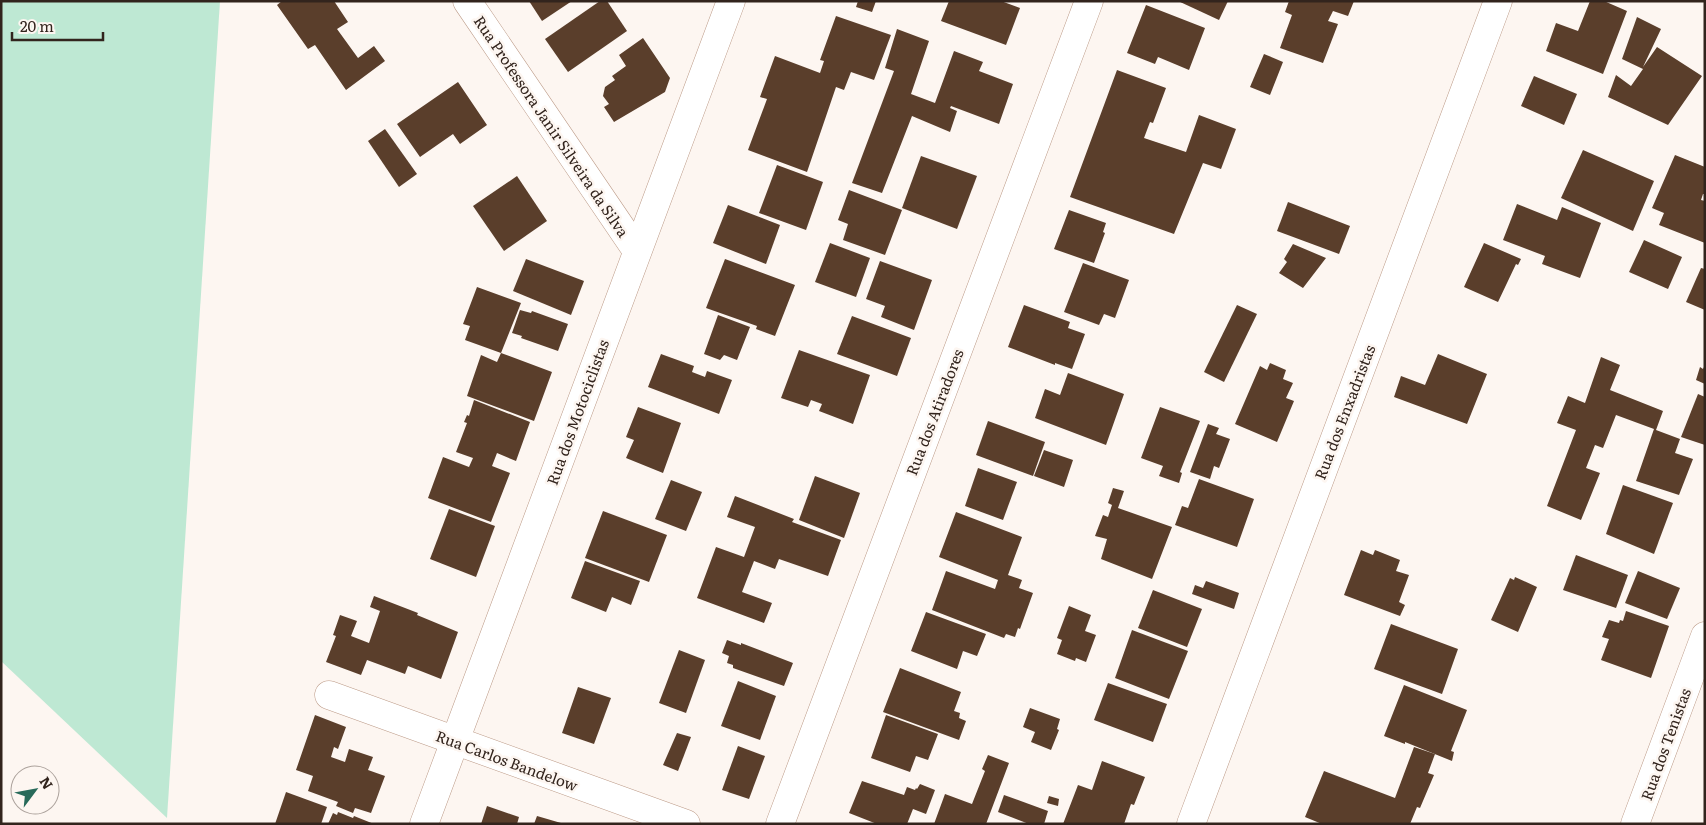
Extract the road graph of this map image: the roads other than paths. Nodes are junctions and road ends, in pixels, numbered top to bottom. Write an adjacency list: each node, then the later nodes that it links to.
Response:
1 (467, 1): 5 (street, Rua Professora Janir Silveira da Silva)
2 (731, 1): 5 (street, Rua dos Motociclistas)
3 (1089, 1): 11 (street, Rua dos Atiradores)
4 (1498, 1): 12 (street, Rua dos Enxadristas)
5 (638, 251): 8 (street, Rua dos Motociclistas)
6 (1705, 636): 13 (street, Rua dos Tenistas)
7 (329, 695): 8 (street, Rua Carlos Bandelow)
8 (455, 741): 9 (street, Rua dos Motociclistas); 10 (street, Rua Carlos Bandelow)
9 (424, 824)
10 (686, 824)
11 (780, 824)
12 (1190, 824)
13 (1635, 824)

